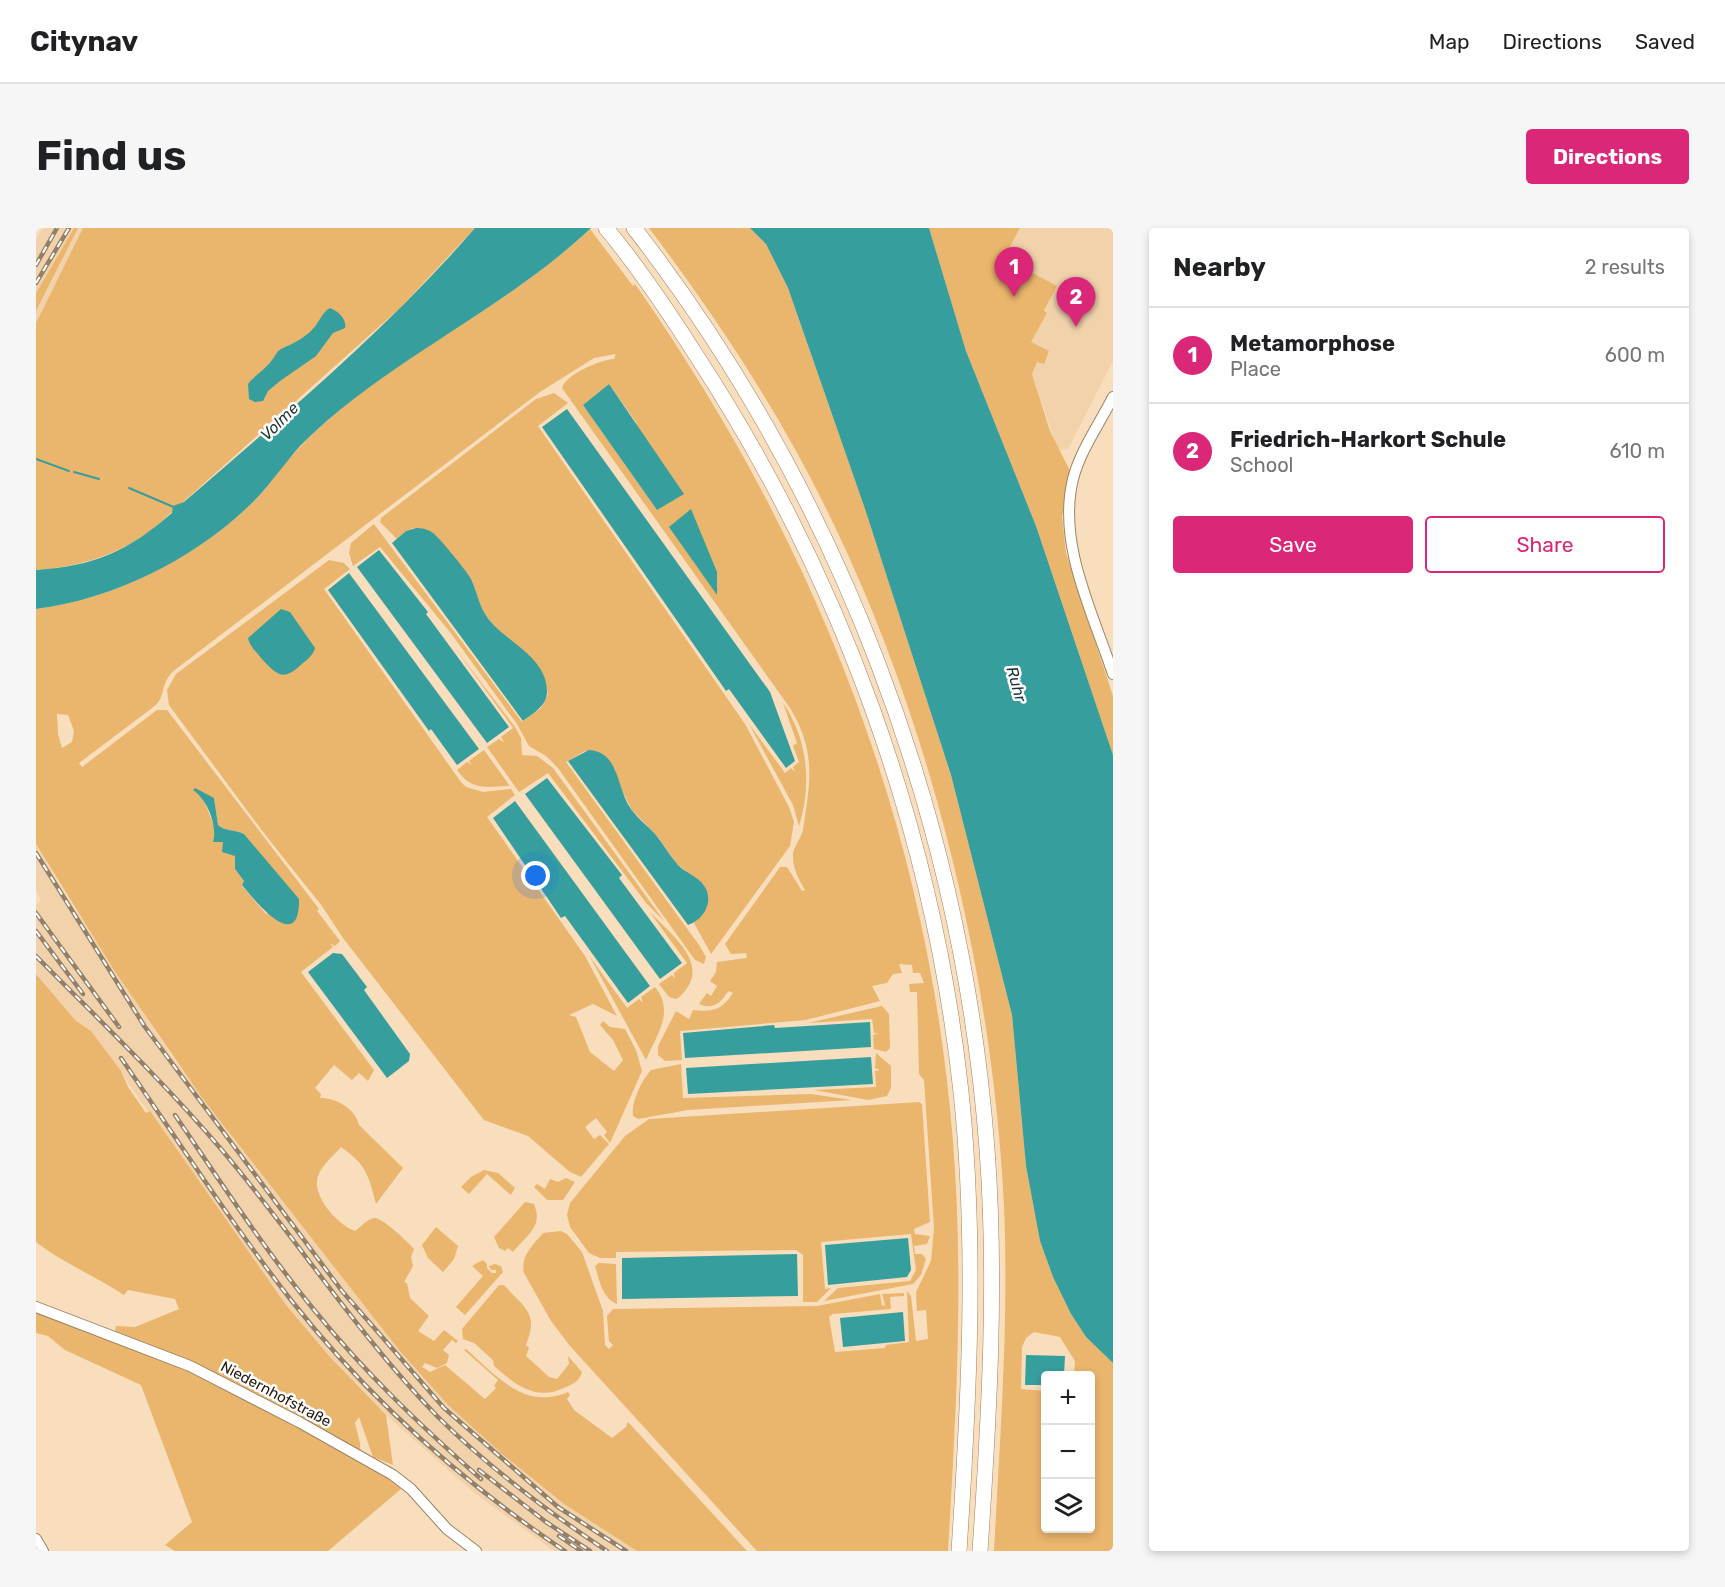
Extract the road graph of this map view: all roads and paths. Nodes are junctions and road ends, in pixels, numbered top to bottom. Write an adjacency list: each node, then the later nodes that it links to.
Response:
1 (606, 228): 9 (highway)
2 (634, 229): 10 (highway)
3 (1113, 397): 4 (street)
4 (1113, 674)
5 (36, 1307): 8 (street, Niedernhofstraße)
6 (36, 1539): 7 (street)
7 (43, 1551)
8 (476, 1551)
9 (959, 1551)
10 (980, 1551)

